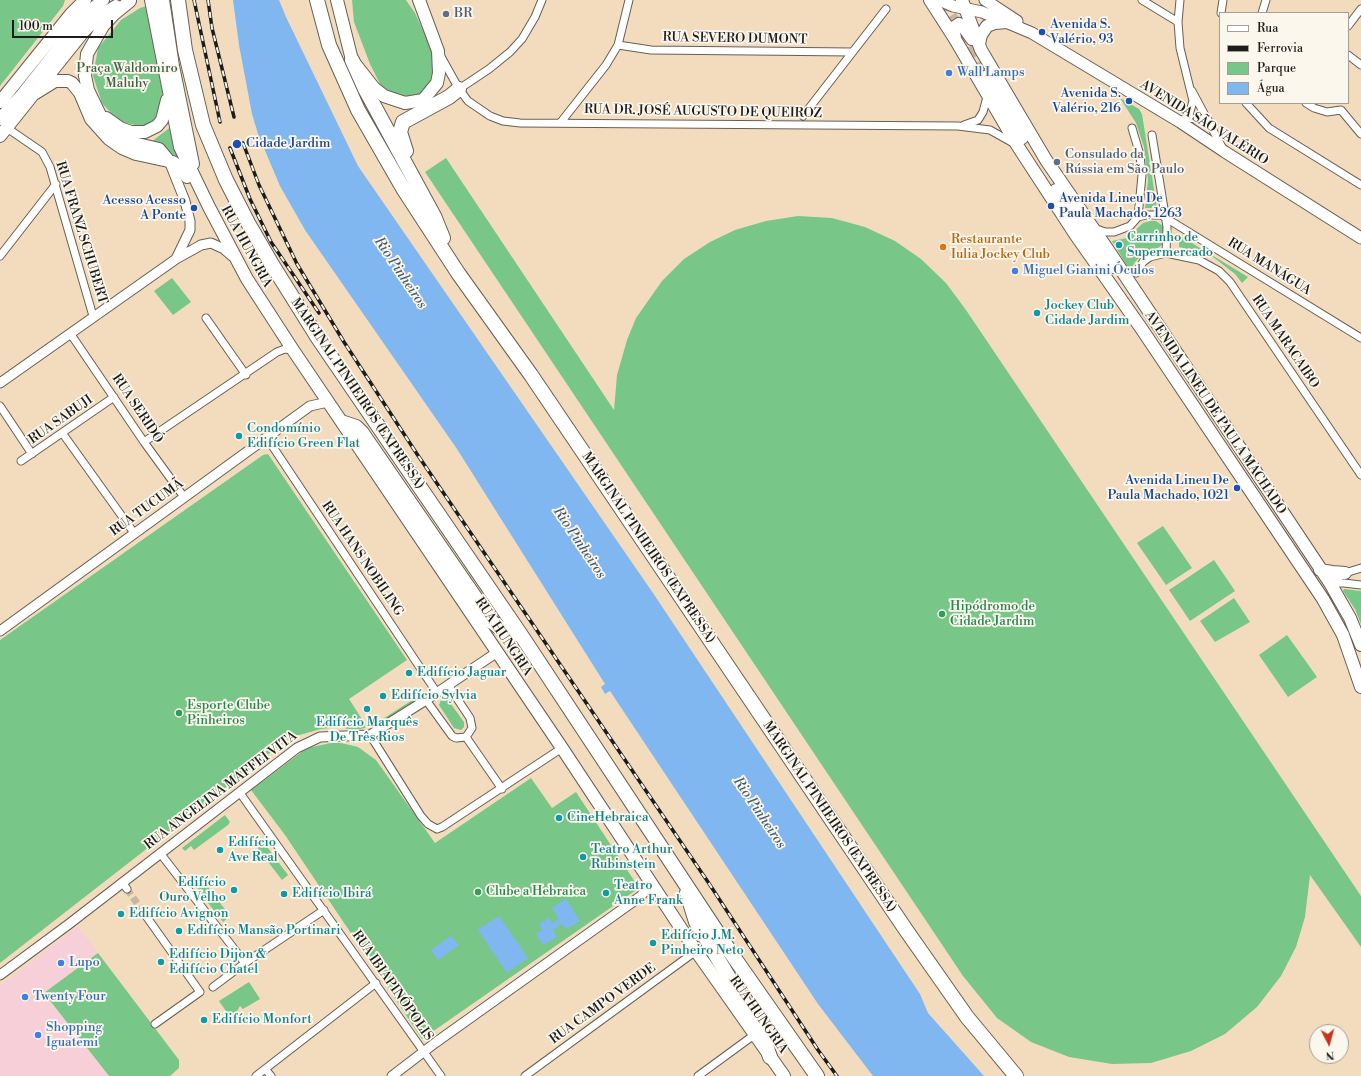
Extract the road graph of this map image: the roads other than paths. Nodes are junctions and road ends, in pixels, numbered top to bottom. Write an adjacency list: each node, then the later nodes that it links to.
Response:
1 (75, 0): 25 (highway)
2 (86, 0): 25 (highway)
3 (103, 0): 58 (highway)
4 (132, 0): 29 (highway); 52 (highway)
5 (151, 0): 41 (highway)
6 (163, 0): 65 (highway)
7 (178, 0): 111 (highway, MARGINAL PINHEIROS (EXPRESSA))
8 (317, 0): 80 (highway, MARGINAL PINHEIROS (EXPRESSA))
9 (337, 0): 37 (highway)
10 (542, 0): 42 (street)
11 (629, 0): 32 (street)
12 (930, 0): 31 (highway, AVENIDA LINEU DE PAULA MACHADO)
13 (939, 0): 20 (main road, AVENIDA SÃO VALÉRIO)
14 (985, 0): 30 (main road, AVENIDA SÃO VALÉRIO)
15 (1142, 0): 27 (street)
16 (1180, 0): 27 (street)
17 (1223, 0): 23 (street)
18 (1266, 0): 24 (street)
19 (422, 1): 34 (highway)
20 (965, 5): 26 (main road, AVENIDA SÃO VALÉRIO); 33 (highway, AVENIDA LINEU DE PAULA MACHADO)
21 (1361, 9): 28 (street)
22 (886, 10): 35 (street)
23 (1221, 12)
24 (1262, 12)
25 (74, 15): 45 (highway); 51 (highway)
26 (1007, 22): 30 (main road, AVENIDA SÃO VALÉRIO); 33 (highway)
27 (1178, 22): 40 (street)
28 (1349, 24)
29 (84, 31): 43 (highway); 58 (highway)
30 (1032, 33): 54 (main road, AVENIDA SÃO VALÉRIO)
31 (955, 39): 33 (highway); 44 (highway, AVENIDA LINEU DE PAULA MACHADO)
32 (618, 45): 35 (street, RUA SEVERO DUMONT); 56 (street)
33 (980, 47): 72 (highway, AVENIDA LINEU DE PAULA MACHADO)
34 (438, 51): 42 (street, RUA DR. JOSÉ AUGUSTO DE QUEIROZ); 46 (highway)
35 (852, 52): 53 (street)
36 (1349, 56): 38 (street)
37 (352, 60): 46 (highway); 68 (highway)
38 (1361, 65)
39 (983, 73): 74 (highway)
40 (1190, 88): 54 (street); 55 (street)
41 (167, 89): 52 (highway); 65 (highway)
42 (459, 89): 46 (highway); 56 (street, RUA DR. JOSÉ AUGUSTO DE QUEIROZ); 68 (highway)
43 (34, 94): 58 (highway); 64 (highway)
44 (987, 97): 57 (street); 62 (highway, AVENIDA LINEU DE PAULA MACHADO)
45 (1, 100)
46 (423, 100)
47 (1247, 104): 67 (street)
48 (1308, 104): 50 (street)
49 (1338, 104): 50 (street)
50 (1341, 110): 60 (street)
51 (0, 111)
52 (98, 111): 64 (highway)
53 (803, 116)
54 (1183, 120): 55 (street); 63 (main road, AVENIDA SÃO VALÉRIO)
55 (1208, 120): 63 (street)
56 (561, 122): 57 (street, RUA DR. JOSÉ AUGUSTO DE QUEIROZ)
57 (958, 126): 62 (street)
58 (2, 128): 66 (street, RUA FRANZ SCHUBERT)
59 (1132, 128): 70 (street)
60 (1361, 134)
61 (1152, 135): 71 (street)
62 (1017, 145): 81 (highway, AVENIDA LINEU DE PAULA MACHADO)
63 (1225, 152): 73 (main road, AVENIDA SÃO VALÉRIO)
64 (169, 161): 69 (highway); 77 (street)
65 (196, 179): 69 (highway)
66 (56, 184): 76 (street); 83 (street, RUA FRANZ SCHUBERT)
67 (1361, 184)
68 (419, 189): 80 (highway)
69 (209, 207): 78 (highway, RUA HUNGRIA)
70 (1138, 217): 71 (street); 72 (street)
71 (1165, 217): 75 (street); 86 (street, RUA MANÁGUA)
72 (1093, 227): 82 (highway, AVENIDA LINEU DE PAULA MACHADO)
73 (1361, 238)
74 (1097, 250): 81 (highway); 82 (highway)
75 (1166, 253): 79 (street); 101 (street, RUA MARACAIBO)
76 (0, 256)
77 (176, 259): 78 (street); 83 (street)
78 (239, 262): 87 (highway, RUA HUNGRIA)
79 (1136, 273)
80 (458, 274): 150 (highway, MARGINAL PINHEIROS (EXPRESSA))
81 (1113, 289): 109 (highway, AVENIDA LINEU DE PAULA MACHADO)
82 (1143, 301): 105 (highway, AVENIDA LINEU DE PAULA MACHADO)
83 (93, 316): 85 (street)
84 (206, 318): 88 (street)
85 (70, 333): 89 (street); 91 (street, RUA SERIDÓ)
86 (1361, 338)
87 (293, 350): 88 (street); 90 (highway, RUA HUNGRIA)
88 (246, 375): 98 (street)
89 (0, 383)
90 (318, 387): 92 (highway, RUA HUNGRIA); 94 (street)
91 (114, 397): 96 (street, RUA SABUJI); 98 (street, RUA SERIDÓ)
92 (328, 402): 94 (street, RUA TUCUMÃ); 95 (highway, RUA HUNGRIA)
93 (0, 406): 99 (street)
94 (310, 406): 97 (street, RUA TUCUMÃ)
95 (344, 423): 111 (highway); 115 (highway, RUA HUNGRIA)
96 (63, 434): 99 (street, RUA SABUJI); 103 (street)
97 (267, 438): 102 (street, RUA TUCUMÃ); 118 (street, RUA HANS NOBILING)
98 (144, 442): 102 (street, RUA SERIDÓ)
99 (32, 454): 100 (street, RUA SABUJI)
100 (21, 461)
101 (1361, 475)
102 (184, 497): 103 (street, RUA TUCUMÃ)
103 (134, 533): 110 (street, RUA TUCUMÃ)
104 (1361, 568): 106 (street)
105 (1320, 570): 106 (highway); 107 (highway, AVENIDA LINEU DE PAULA MACHADO)
106 (1346, 573): 107 (street)
107 (1330, 583): 108 (street); 109 (highway); 113 (highway, AVENIDA LINEU DE PAULA MACHADO)
108 (1361, 585)
109 (1323, 599): 112 (highway, AVENIDA LINEU DE PAULA MACHADO)
110 (0, 630)
111 (521, 635): 126 (highway, MARGINAL PINHEIROS (EXPRESSA))
112 (1343, 635): 114 (highway); 117 (highway, AVENIDA LINEU DE PAULA MACHADO)
113 (1361, 645)
114 (1361, 652)
115 (496, 653): 116 (street); 122 (highway, RUA HUNGRIA)
116 (448, 685): 118 (street); 121 (street)
117 (1361, 686)
118 (437, 693): 119 (street)
119 (426, 700): 120 (street); 121 (street)
120 (370, 735): 123 (street); 124 (street, RUA ANGELINA MAFFEI VITA)
121 (466, 737): 123 (street)
122 (562, 748): 123 (street); 127 (highway, RUA HUNGRIA)
123 (502, 789)
124 (240, 793): 125 (street, RUA ANGELINA MAFFEI VITA); 130 (street, RUA IBIAPINÓPOLIS)
125 (160, 853): 133 (street); 134 (street, RUA ANGELINA MAFFEI VITA)
126 (682, 880): 140 (highway); 149 (highway, MARGINAL PINHEIROS (EXPRESSA))
127 (651, 884): 128 (highway, RUA HUNGRIA); 129 (street)
128 (658, 895): 129 (street); 132 (highway, RUA HUNGRIA)
129 (641, 896): 139 (street)
130 (324, 910): 133 (street); 135 (street, RUA IBIAPINÓPOLIS)
131 (146, 916): 137 (street)
132 (696, 951): 138 (highway, RUA HUNGRIA); 146 (street, RUA CAMPO VERDE)
133 (245, 963): 136 (street)
134 (0, 976)
135 (376, 983): 139 (street, RUA IBIAPINÓPOLIS); 141 (street)
136 (214, 988)
137 (155, 1024)
138 (754, 1035): 140 (highway, RUA HUNGRIA); 147 (street)
139 (424, 1051): 144 (street); 145 (street, RUA IBIAPINÓPOLIS)
140 (770, 1057): 148 (highway, RUA HUNGRIA)
141 (265, 1069): 142 (street); 143 (street)
142 (256, 1076)
143 (271, 1076)
144 (392, 1076)
145 (442, 1076)
146 (525, 1076)
147 (698, 1076)
148 (784, 1076)
149 (817, 1076)
150 (1016, 1076)

